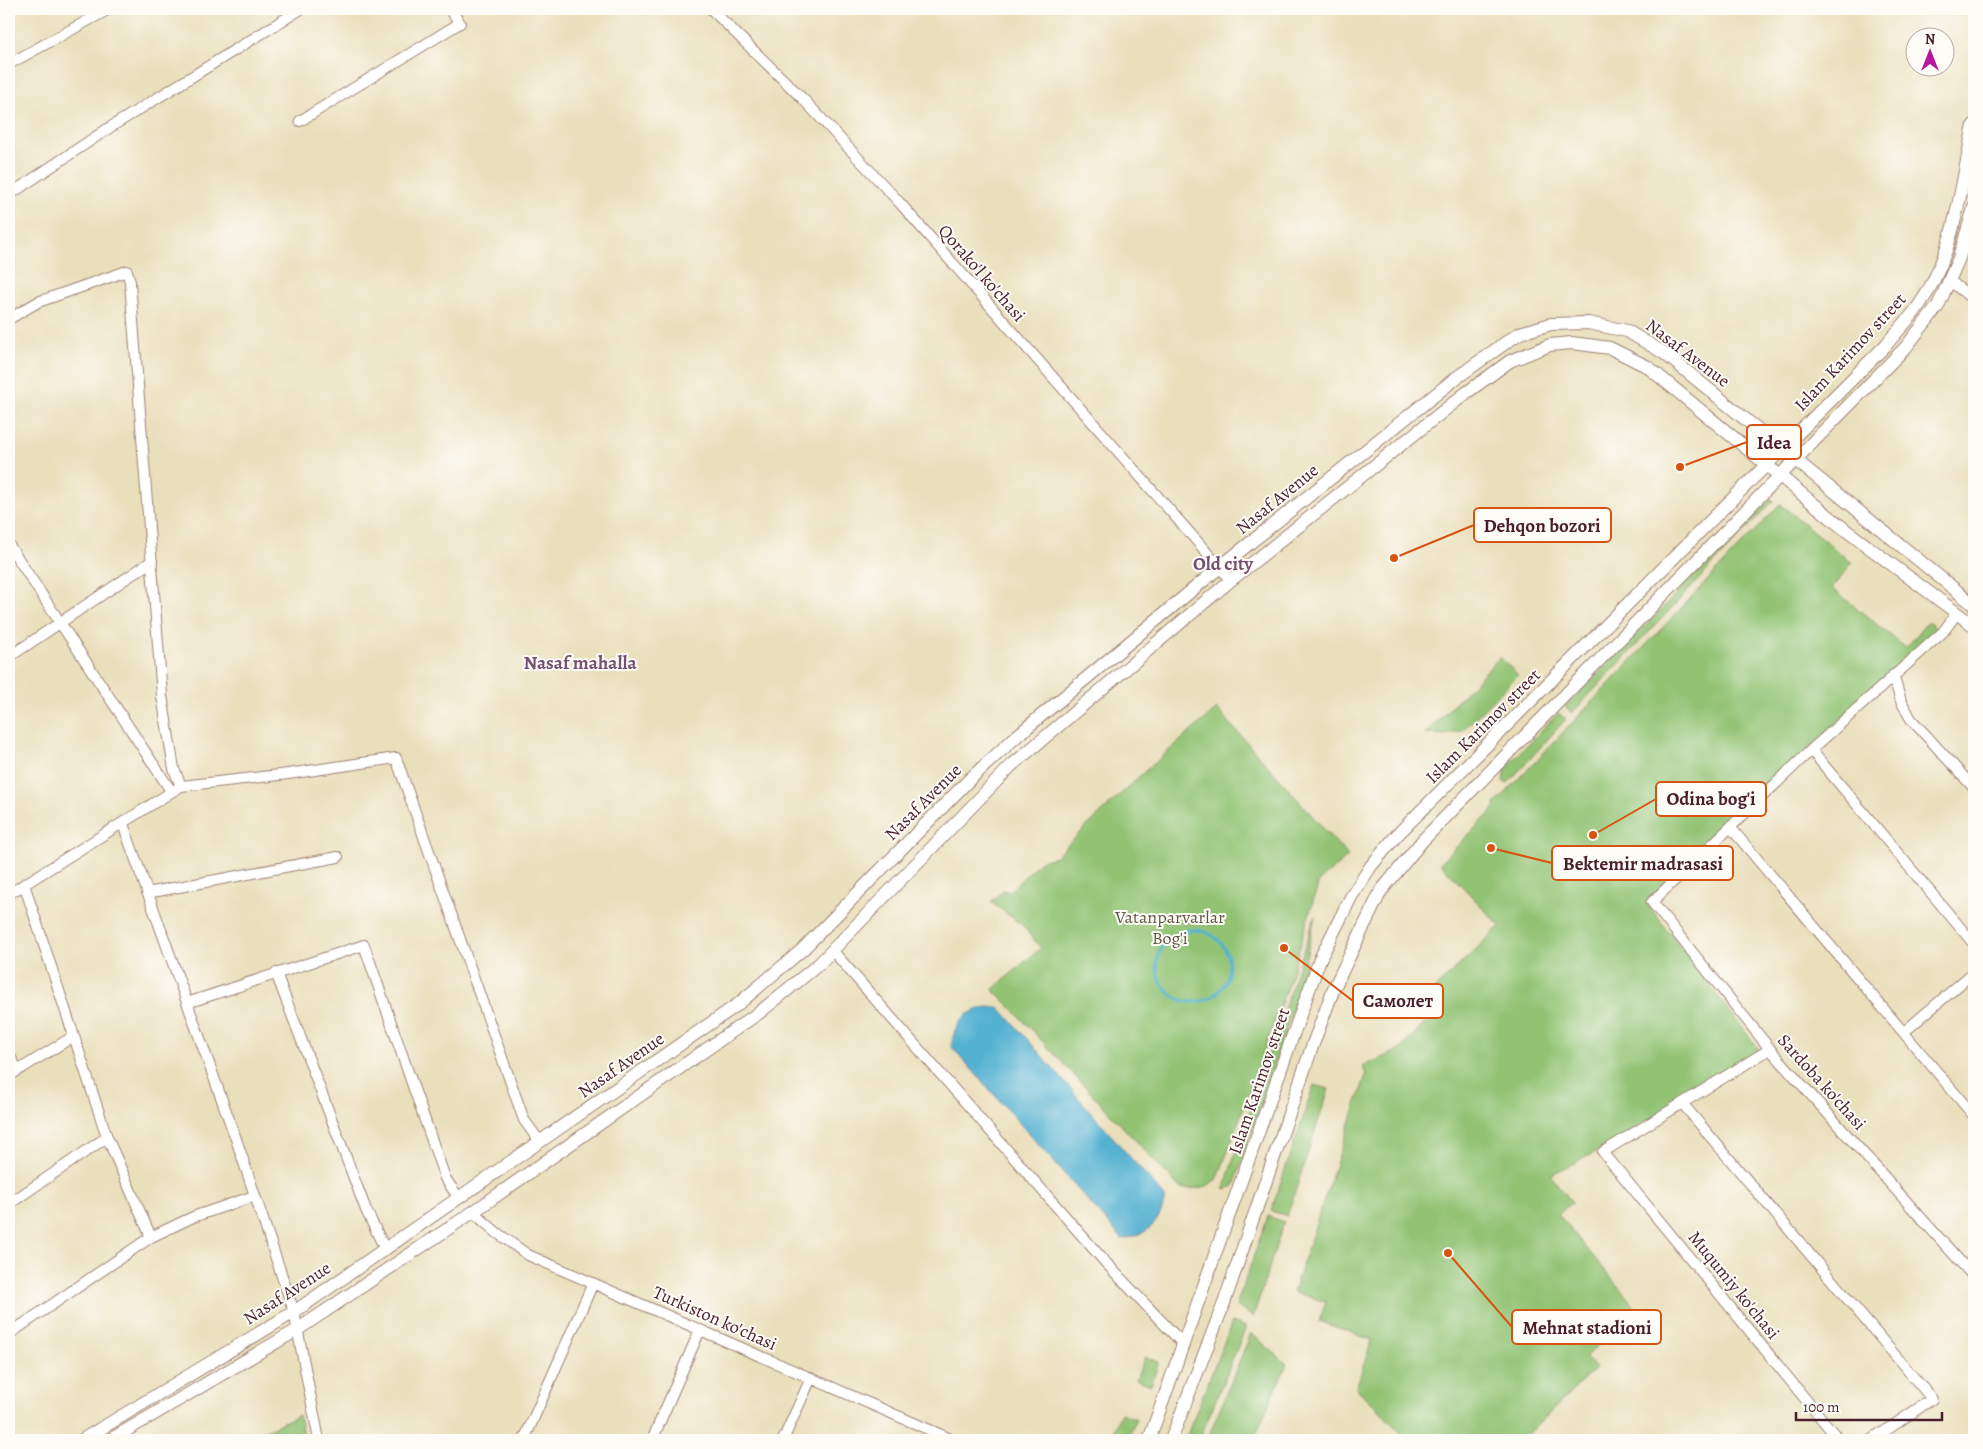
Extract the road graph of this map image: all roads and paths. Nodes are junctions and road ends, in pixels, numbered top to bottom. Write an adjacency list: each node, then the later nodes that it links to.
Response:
1 (109, 9): 5 (street)
2 (301, 9): 8 (street)
3 (450, 9): 6 (street)
4 (711, 9): 21 (street, Qorako'l ko'chasi)
5 (9, 64)
6 (300, 121)
7 (1974, 125): 15 (main road, Islam Karimov street)
8 (9, 195)
9 (1974, 208): 10 (main road, Islam Karimov street)
10 (1950, 280): 11 (street); 16 (main road, Islam Karimov street)
11 (1974, 300)
12 (9, 319): 20 (street)
13 (1398, 424): 14 (main road); 15 (main road, Nasaf Avenue); 21 (main road, Nasaf Avenue)
14 (1410, 437): 17 (main road, Nasaf Avenue); 22 (main road, Nasaf Avenue)
15 (1781, 449): 16 (main road, Nasaf Avenue); 17 (main road, Islam Karimov street)
16 (1796, 461): 18 (main road, Islam Karimov street); 23 (main road, Nasaf Avenue)
17 (1766, 464): 18 (main road, Nasaf Avenue); 50 (main road, Islam Karimov street)
18 (1782, 476): 24 (main road, Nasaf Avenue); 51 (main road, Islam Karimov street)
19 (9, 545): 25 (street)
20 (152, 561): 25 (street); 30 (street)
21 (1220, 567): 22 (street, Qorako'l ko'chasi); 55 (main road, Nasaf Avenue)
22 (1232, 580): 40 (main road, Nasaf Avenue)
23 (1974, 605)
24 (1957, 613): 26 (main road, Nasaf Avenue); 28 (street)
25 (61, 624): 27 (street); 32 (street)
26 (1974, 626)
27 (9, 657)
28 (1893, 675): 29 (street); 31 (street)
29 (1811, 750): 34 (street); 39 (street)
30 (181, 786): 32 (street); 55 (street)
31 (1974, 788)
32 (171, 791): 33 (street)
33 (123, 824): 36 (street); 37 (street)
34 (1731, 828): 44 (street); 46 (street, Sardoba ko'chasi)
35 (338, 857): 37 (street)
36 (24, 884): 38 (street); 45 (street)
37 (148, 892): 43 (street)
38 (9, 894)
39 (1974, 944)
40 (832, 950): 59 (main road, Nasaf Avenue); 68 (street)
41 (1974, 972): 44 (street)
42 (276, 974): 43 (street); 57 (street); 61 (street)
43 (187, 1003): 56 (street)
44 (1904, 1032): 53 (street)
45 (74, 1036): 48 (street); 54 (street)
46 (1770, 1049): 52 (street); 62 (street, Sardoba ko'chasi)
47 (9, 1055): 48 (street)
48 (18, 1070): 49 (street)
49 (9, 1076)
50 (1276, 1083): 51 (main road); 68 (main road, Islam Karimov street)
51 (1297, 1090): 78 (main road, Islam Karimov street)
52 (1682, 1103): 79 (street, Muqumiy ko'chasi); 80 (street)
53 (1974, 1116)
54 (107, 1137): 58 (street); 60 (street)
55 (540, 1142): 57 (main road, Nasaf Avenue)
56 (254, 1196): 60 (street); 64 (street)
57 (458, 1197): 61 (main road, Nasaf Avenue)
58 (9, 1204)
59 (473, 1212): 63 (street, Turkiston ko'chasi); 65 (main road, Nasaf Avenue)
60 (151, 1237): 67 (street)
61 (385, 1249): 64 (main road, Nasaf Avenue)
62 (1974, 1277)
63 (593, 1283): 66 (street, Turkiston ko'chasi); 73 (street)
64 (294, 1312): 65 (street); 70 (main road, Nasaf Avenue)
65 (297, 1330): 71 (main road, Nasaf Avenue); 72 (street)
66 (700, 1330): 69 (street, Turkiston ko'chasi); 74 (street)
67 (9, 1334)
68 (1184, 1345): 77 (main road, Islam Karimov street)
69 (811, 1378): 75 (street); 76 (street, Turkiston ko'chasi)
70 (82, 1440)
71 (110, 1440)
72 (319, 1440)
73 (524, 1440)
74 (652, 1440)
75 (783, 1440)
76 (953, 1440)
77 (1149, 1440)
78 (1171, 1440)
79 (1839, 1440)
80 (1872, 1440)

